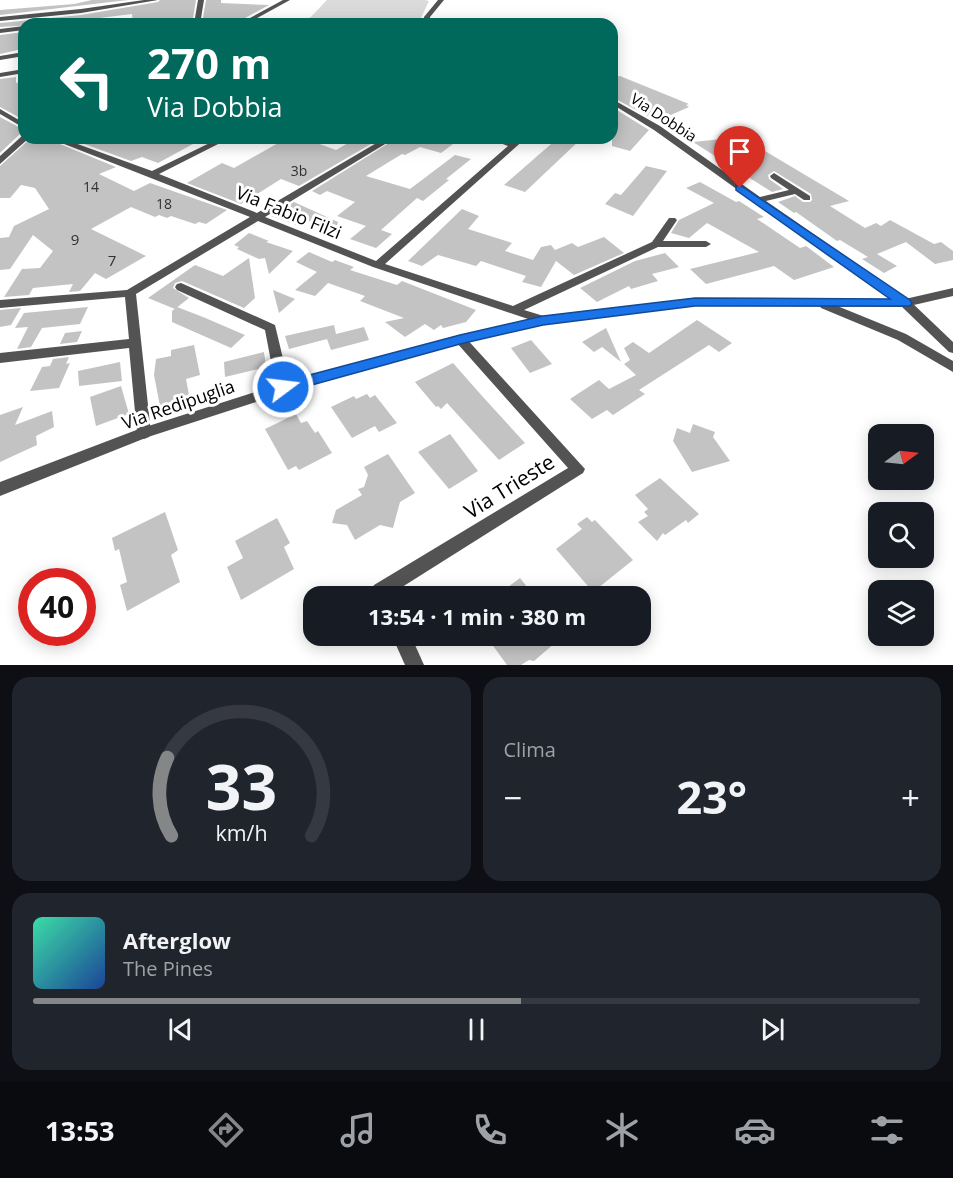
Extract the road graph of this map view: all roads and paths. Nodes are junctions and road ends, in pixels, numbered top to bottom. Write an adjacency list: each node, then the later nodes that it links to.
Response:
1 (155, 0): 8 (street)
2 (201, 0): 5 (street)
3 (287, 0): 6 (street)
4 (441, 0): 7 (street)
5 (198, 18)
6 (253, 18)
7 (427, 18)
8 (0, 19)
9 (18, 29): 10 (street)
10 (0, 31)
11 (18, 55): 12 (street)
12 (0, 58)
13 (18, 72): 14 (street)
14 (0, 75)
15 (618, 105): 29 (street, Via Dobbia)
16 (0, 111): 17 (street)
17 (18, 122)
18 (18, 144): 24 (street)
19 (69, 144): 25 (street, Via Fabio Filzi)
20 (214, 144): 25 (street)
21 (381, 144): 30 (street)
22 (509, 144): 23 (street)
23 (512, 145): 34 (street)
24 (2, 158)
25 (151, 175): 30 (street, Via Fabio Filzi)
26 (774, 176): 27 (street)
27 (798, 191): 28 (street); 29 (street)
28 (807, 198)
29 (757, 200): 39 (street, Via Dobbia)
30 (260, 218): 34 (street, Via Fabio Filzi); 37 (street)
31 (672, 220): 32 (street)
32 (656, 244): 33 (street); 41 (street)
33 (705, 244)
34 (377, 264): 41 (street, Via Fabio Filzi)
35 (181, 286): 48 (street)
36 (953, 292): 39 (street, Via Redipuglia)
37 (130, 293): 38 (street); 44 (street)
38 (0, 303)
39 (905, 303): 40 (street, Via Redipuglia); 45 (street, Via Dobbia)
40 (825, 304): 42 (street, Via Redipuglia); 47 (street)
41 (514, 310): 42 (street, Via Fabio Filzi)
42 (543, 320): 43 (street, Via Redipuglia)
43 (460, 339): 48 (street, Via Redipuglia); 51 (street, Via Trieste)
44 (135, 343): 46 (street); 49 (street)
45 (953, 349)
46 (0, 357)
47 (953, 367)
48 (283, 387): 49 (street, Via Redipuglia)
49 (144, 433): 50 (street, Via Redipuglia)
50 (0, 489)
51 (388, 586)
52 (406, 646): 53 (street)
53 (415, 665)

